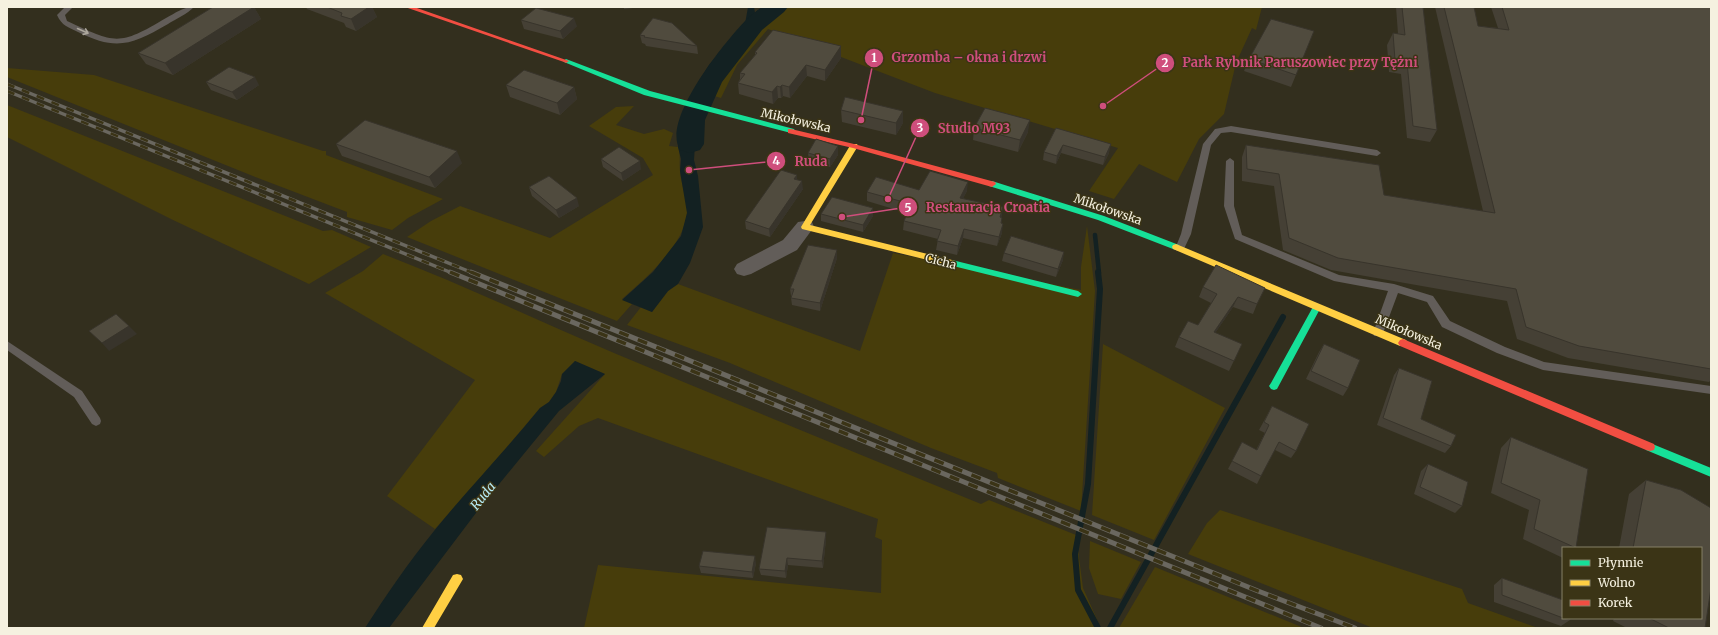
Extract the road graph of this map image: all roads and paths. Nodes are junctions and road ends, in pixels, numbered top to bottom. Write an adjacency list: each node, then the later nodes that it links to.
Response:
1 (68, 7): 2 (lane, one-way to 2)
2 (190, 7)
3 (408, 7): 4 (main road, Mikołowska)
4 (854, 146): 7 (main road); 8 (main road, Mikołowska)
5 (1377, 153): 8 (lane)
6 (1230, 161): 10 (lane)
7 (805, 227): 9 (street); 11 (main road, Cicha)
8 (1180, 249): 12 (main road, Mikołowska)
9 (744, 269)
10 (1394, 288): 13 (lane); 16 (lane)
11 (1078, 294)
12 (1317, 307): 13 (main road, Mikołowska); 15 (main road)
13 (1378, 332): 18 (main road, Mikołowska)
14 (7, 345): 17 (lane)
15 (1274, 386)
16 (1711, 390)
17 (96, 421)
18 (1711, 473)
19 (457, 579): 20 (main road)
20 (428, 628)

